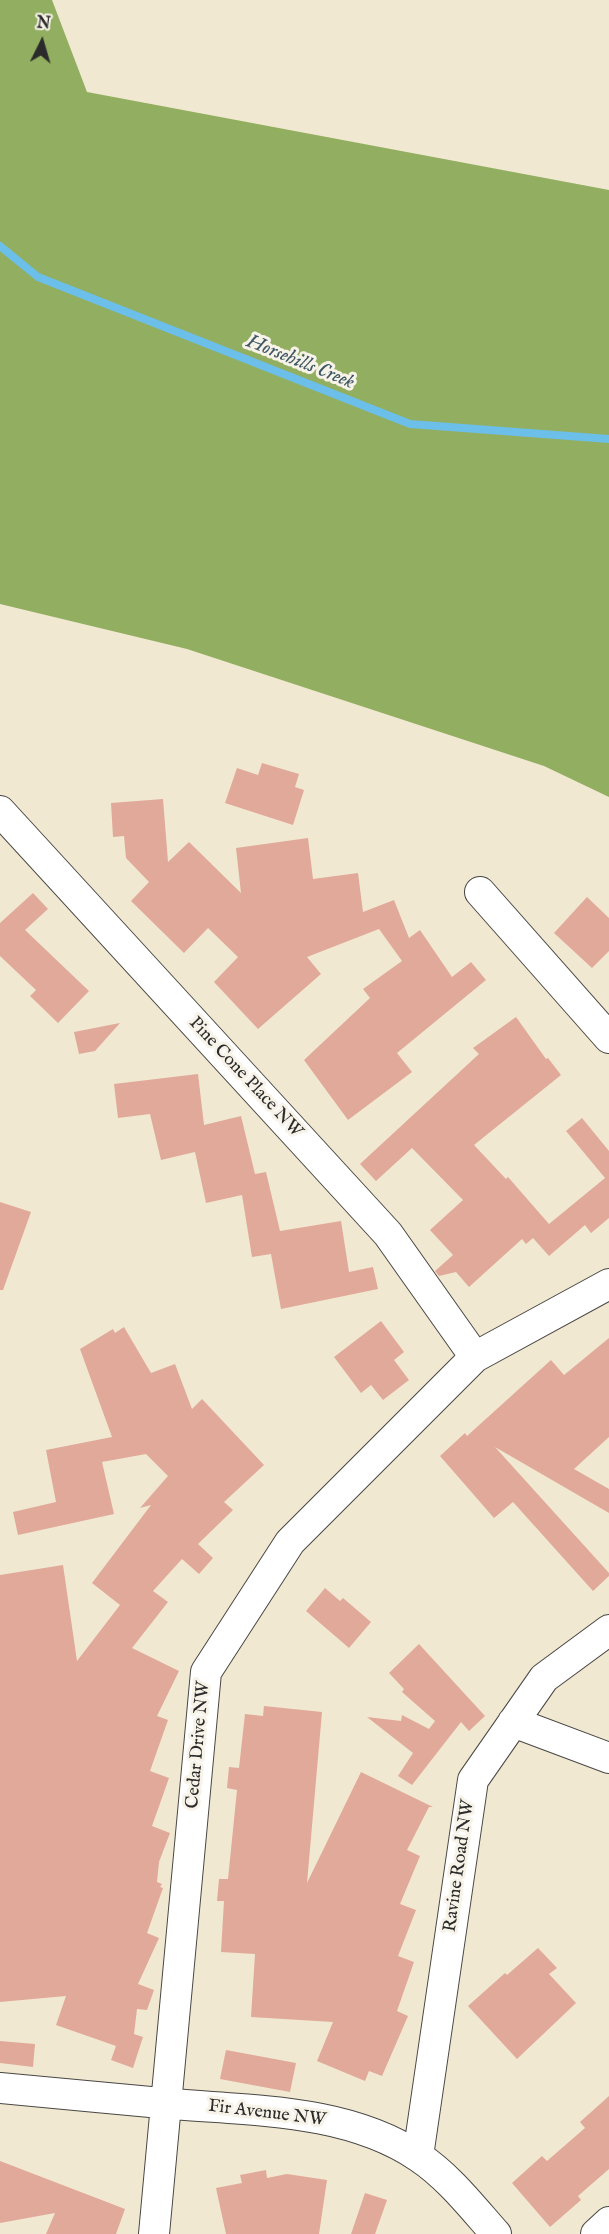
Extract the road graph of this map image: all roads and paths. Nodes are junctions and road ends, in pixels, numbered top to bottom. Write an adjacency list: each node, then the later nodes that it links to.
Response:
1 (0, 811): 5 (street, Pine Cone Place NW)
2 (480, 892): 3 (street)
3 (609, 1038)
4 (609, 1284): 5 (street, Cedar Drive NW)
5 (475, 1357): 10 (street, Cedar Drive NW)
6 (609, 1630): 7 (street, Ravine Road NW)
7 (513, 1722): 8 (street); 11 (street, Ravine Road NW)
8 (609, 1758)
9 (0, 2088): 10 (street, Fir Avenue NW)
10 (166, 2103): 11 (street, Fir Avenue NW); 13 (street, Cedar Drive NW)
11 (418, 2156): 14 (street, Fir Avenue NW)
12 (609, 2222): 15 (street)
13 (154, 2234)
14 (496, 2234)
15 (596, 2234)

